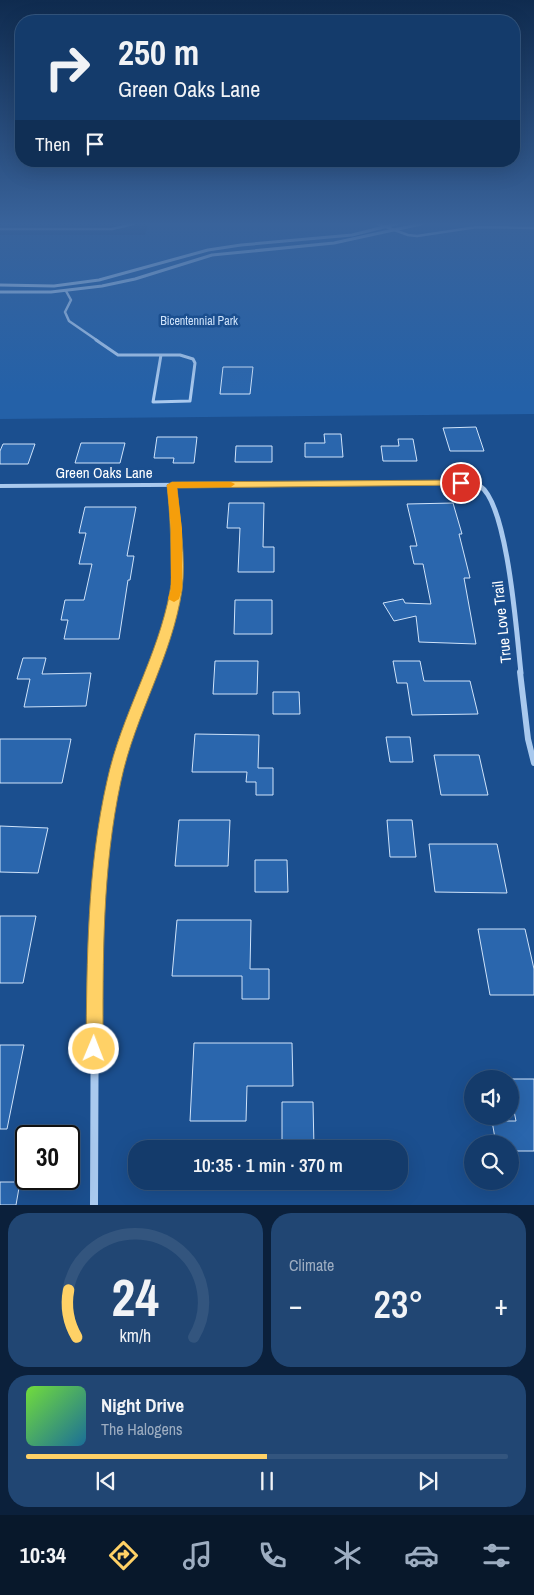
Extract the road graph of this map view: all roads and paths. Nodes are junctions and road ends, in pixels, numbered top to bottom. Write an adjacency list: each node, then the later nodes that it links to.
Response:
1 (93, 280): 4 (street)
2 (126, 280): 5 (street)
3 (0, 285): 4 (street)
4 (66, 285): 5 (street)
5 (66, 291): 6 (street); 7 (lane)
6 (0, 292)
7 (161, 355): 7 (lane)
8 (172, 485): 9 (street, Green Oaks Lane); 10 (street, Green Oaks Lane); 12 (street)
9 (478, 485): 11 (street, True Love Trail)
10 (0, 486)
11 (534, 763)
12 (94, 1205)

